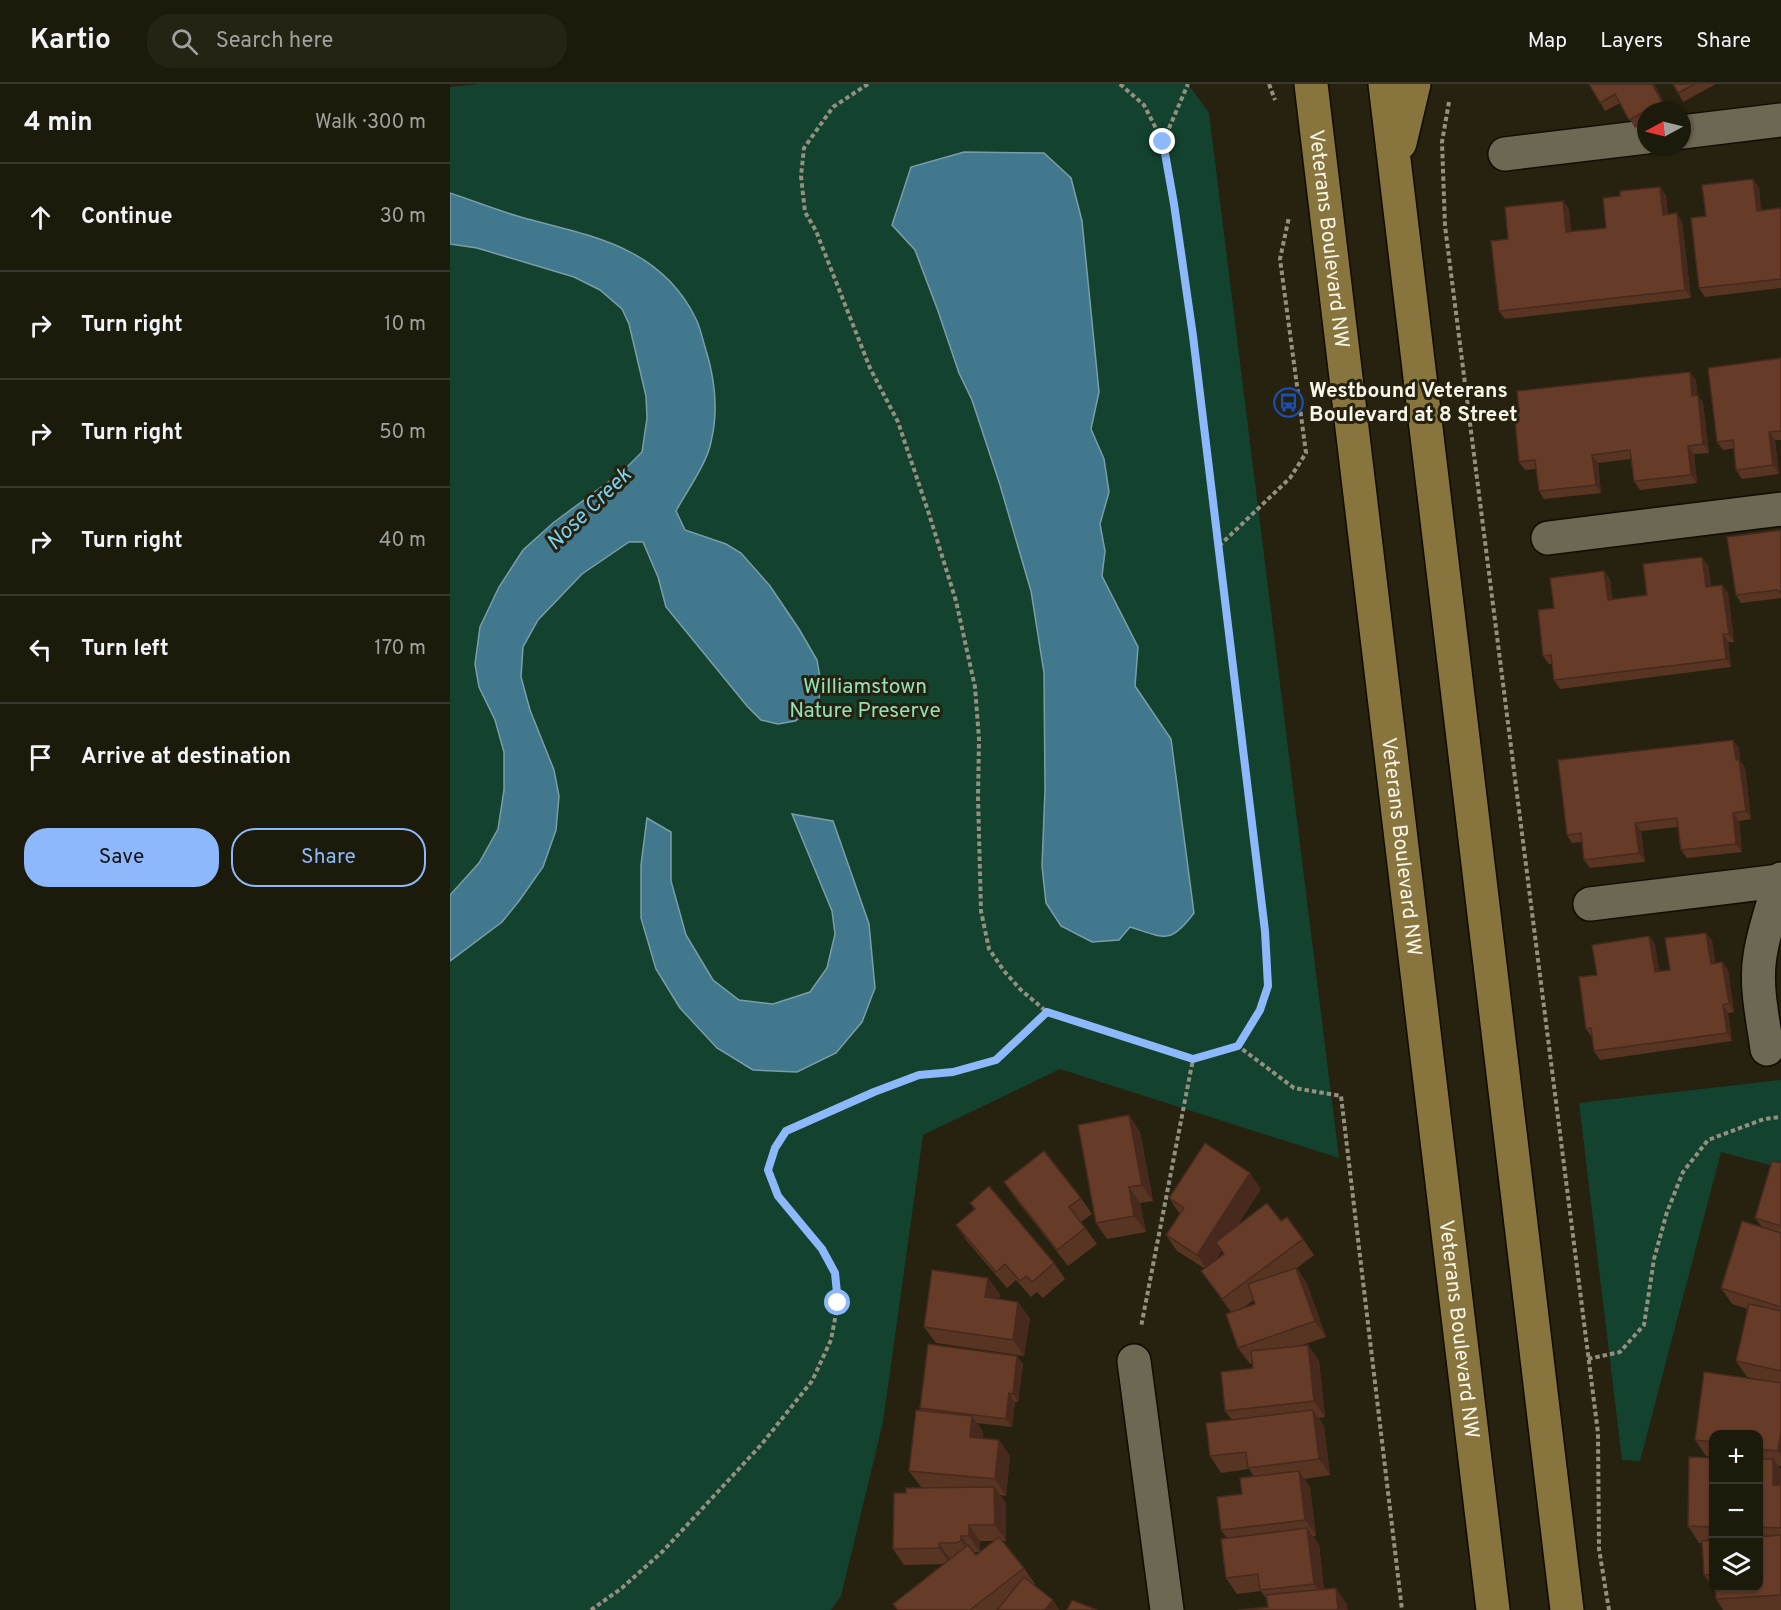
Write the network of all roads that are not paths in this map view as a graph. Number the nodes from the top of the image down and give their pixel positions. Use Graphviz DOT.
graph roads {
  1 [pos="1311,84"];
  2 [pos="1385,84"];
  3 [pos="1414,84"];
  4 [pos="1288,94"];
  5 [pos="1781,120"];
  6 [pos="1691,131"];
  7 [pos="1317,132"];
  8 [pos="1637,138"];
  9 [pos="1505,154"];
  10 [pos="1395,165"];
  11 [pos="1781,509"];
  12 [pos="1548,538"];
  13 [pos="1781,880"];
  14 [pos="1590,904"];
  15 [pos="1767,1049"];
  16 [pos="1134,1361"];
  17 [pos="1167,1610"];
  18 [pos="1493,1610"];
  19 [pos="1567,1610"];
  1 -- 7 [label="main road, Veterans Boulevard NW"];
  2 -- 10 [label="main road"];
  3 -- 10 [label="main road"];
  4 -- 7 [label="main road"];
  5 -- 6 [label="street"];
  7 -- 18 [label="main road, Veterans Boulevard NW"];
  8 -- 9 [label="street"];
  10 -- 19 [label="main road"];
  11 -- 12 [label="street"];
  13 -- 14 [label="street"];
  13 -- 15 [label="street"];
  16 -- 17 [label="street"];
}
